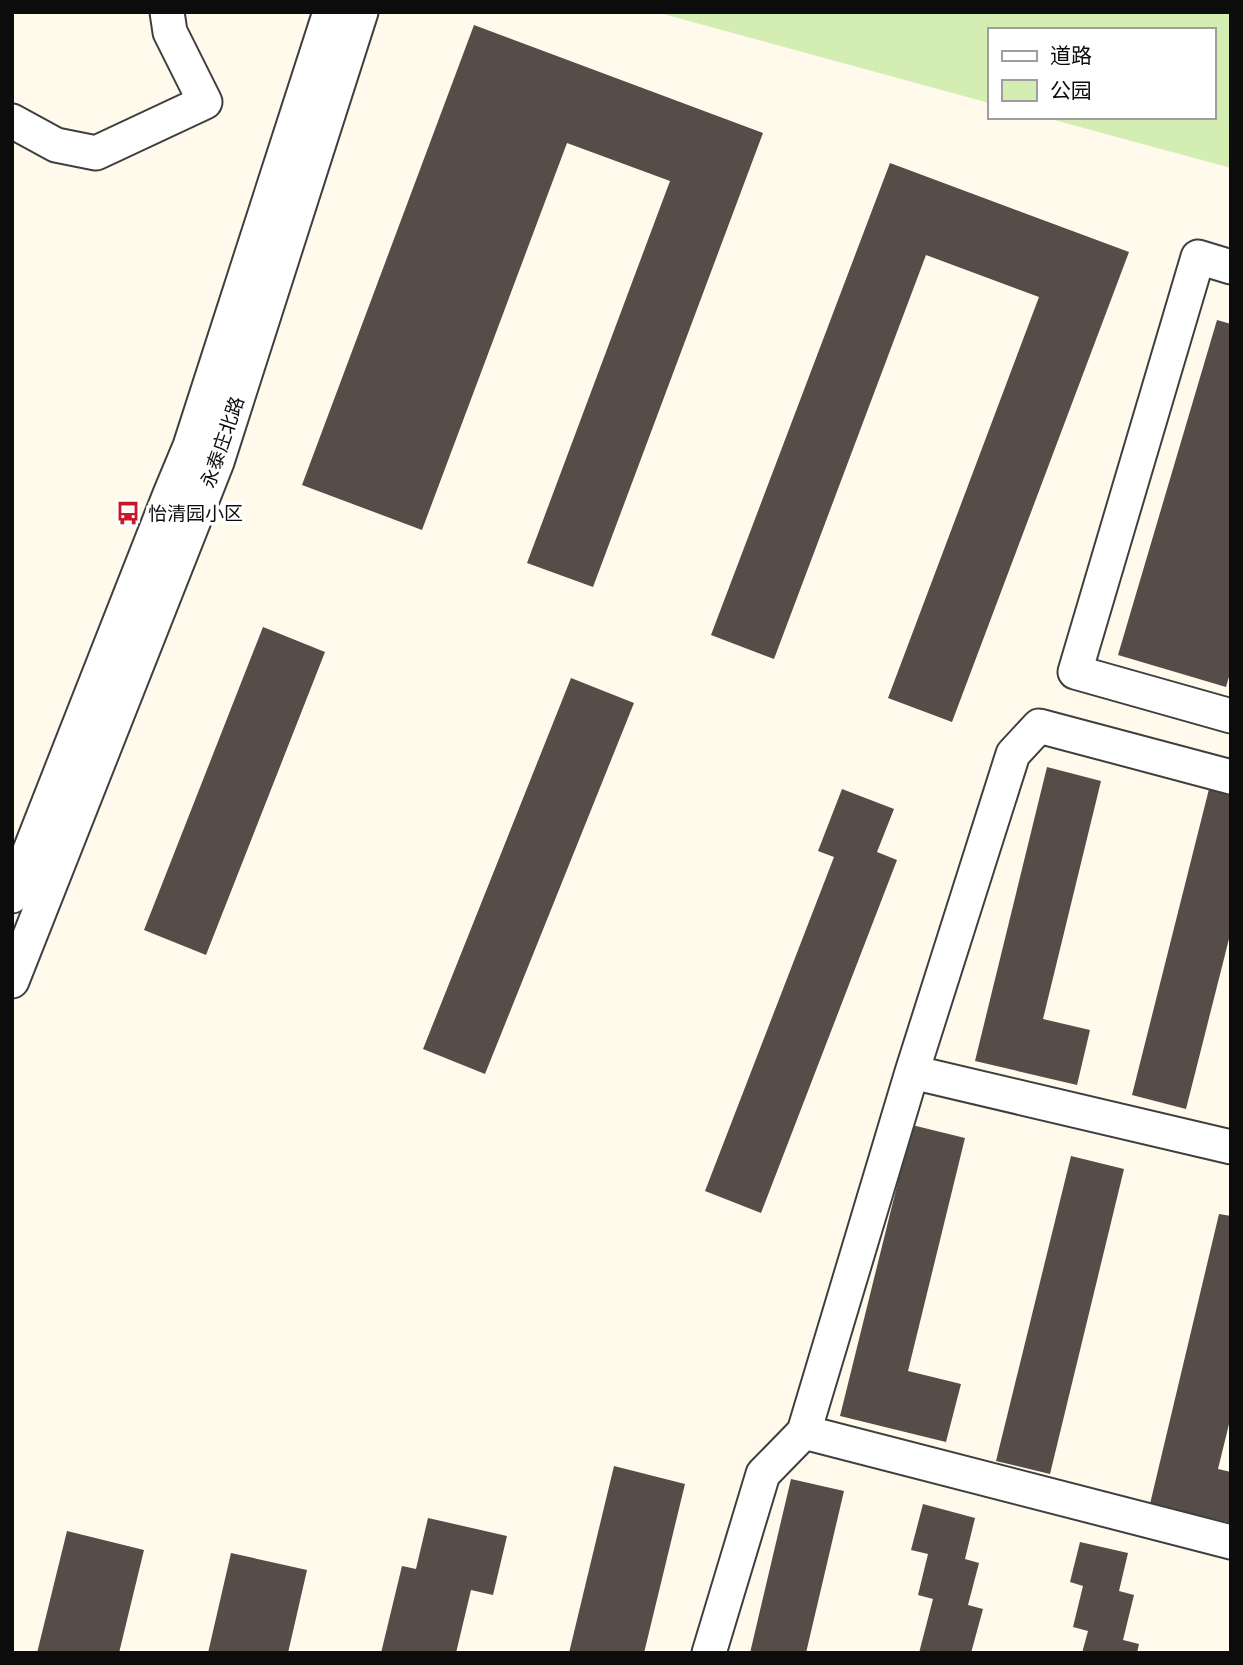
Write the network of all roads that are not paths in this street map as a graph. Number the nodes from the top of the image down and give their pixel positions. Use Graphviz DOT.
graph roads {
  1 [pos="167,12"];
  2 [pos="330,12"];
  3 [pos="361,12"];
  4 [pos="12,121"];
  5 [pos="1231,267"];
  6 [pos="1231,716"];
  7 [pos="1231,777"];
  8 [pos="12,896"];
  9 [pos="12,981"];
  10 [pos="912,1072"];
  11 [pos="1231,1147"];
  12 [pos="804,1432"];
  13 [pos="1231,1542"];
  14 [pos="709,1653"];
  1 -- 4 [label="street"];
  2 -- 8 [label="street, 永泰庄北路"];
  3 -- 9 [label="street, 永泰庄北路"];
  5 -- 6 [label="street"];
  7 -- 10 [label="street"];
  10 -- 11 [label="street"];
  10 -- 12 [label="street"];
  12 -- 13 [label="street"];
  12 -- 14 [label="street"];
}
